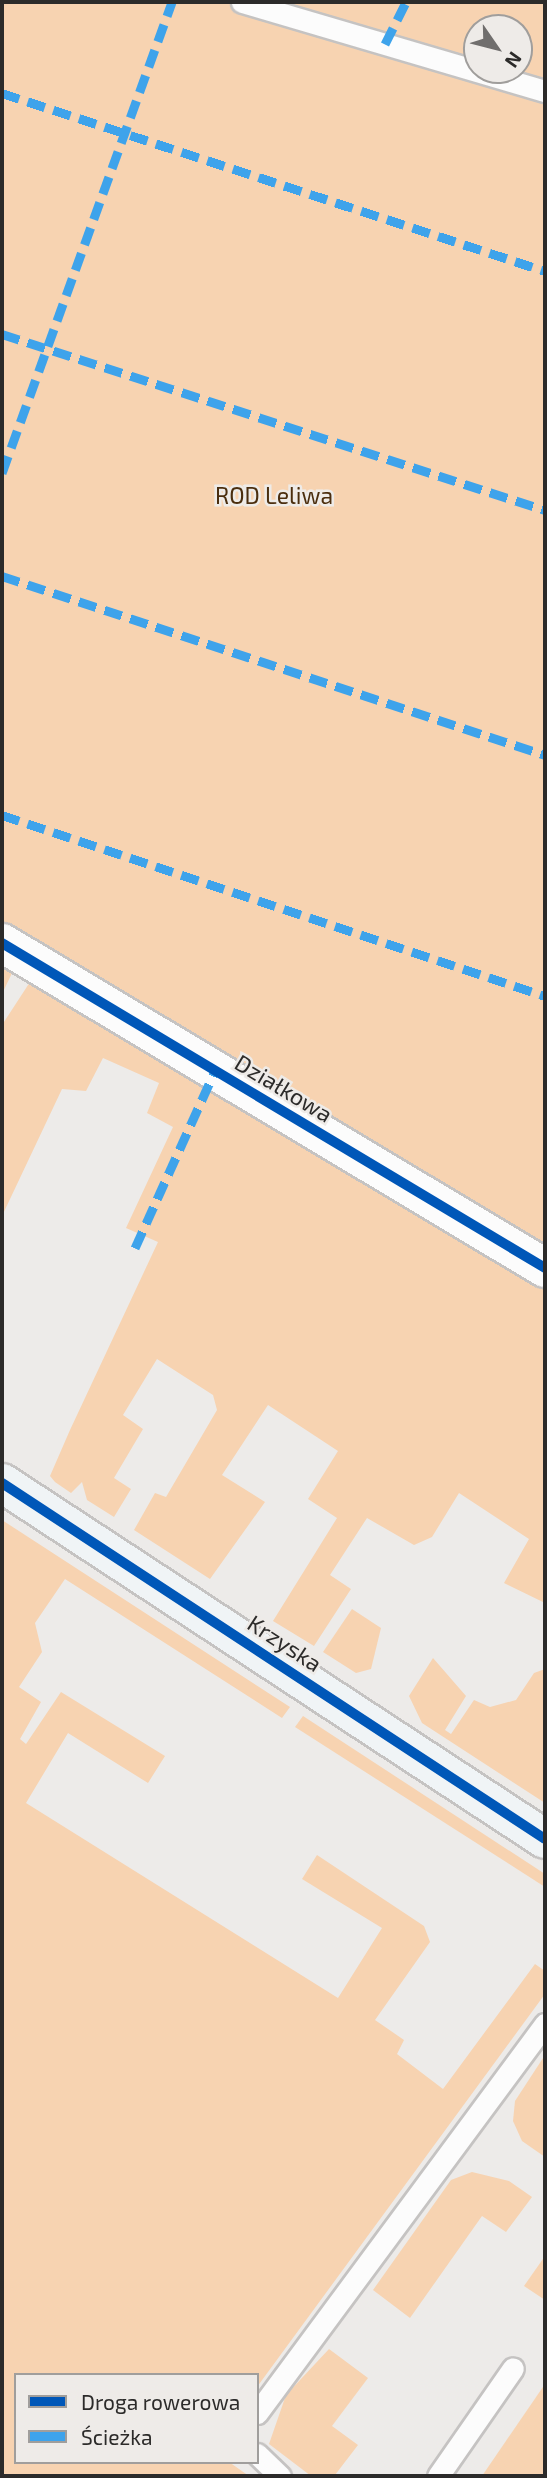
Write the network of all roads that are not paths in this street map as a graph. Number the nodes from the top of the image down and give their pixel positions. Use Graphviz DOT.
graph roads {
  1 [pos="242,2"];
  2 [pos="545,91"];
  3 [pos="2,943"];
  4 [pos="545,1268"];
  5 [pos="2,1483"];
  6 [pos="545,1839"];
  7 [pos="545,2024"];
  8 [pos="513,2368"];
  9 [pos="259,2410"];
  10 [pos="259,2456"];
  11 [pos="280,2476"];
  12 [pos="438,2476"];
  1 -- 2 [label="lane"];
  3 -- 4 [label="street, Działkowa"];
  5 -- 6 [label="street, Krzyska"];
  7 -- 9 [label="lane"];
  8 -- 12 [label="lane"];
  10 -- 11 [label="lane"];
}
